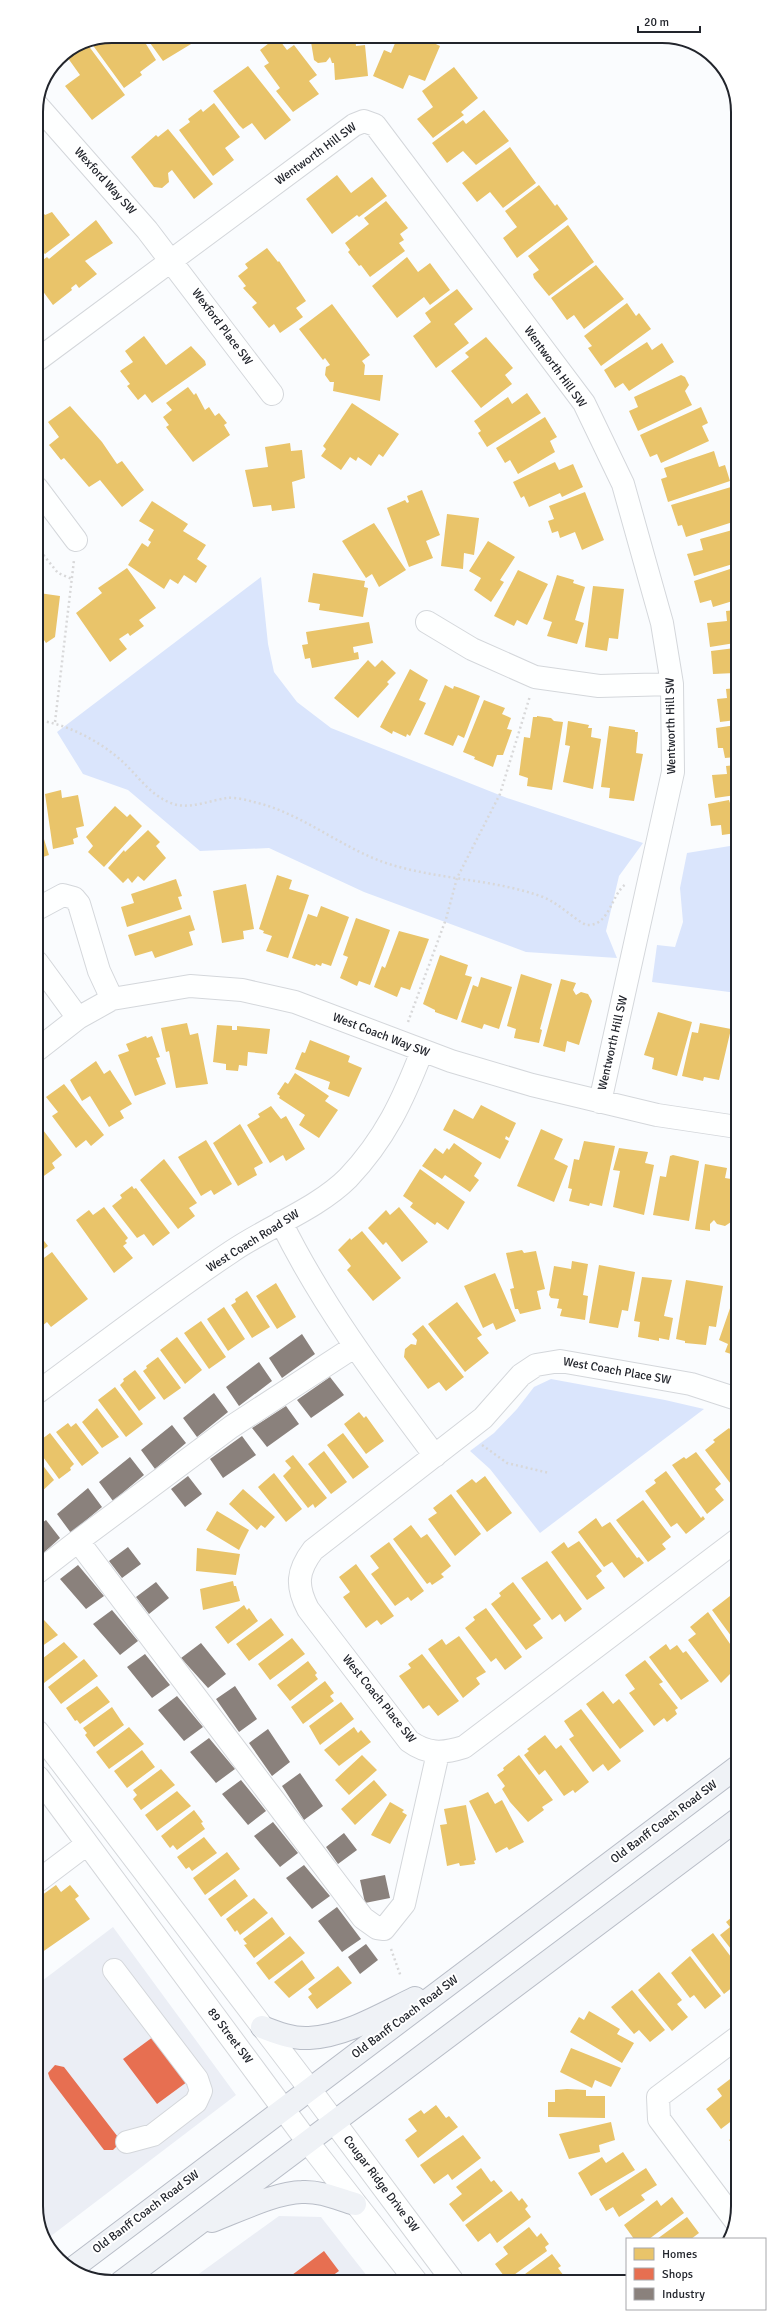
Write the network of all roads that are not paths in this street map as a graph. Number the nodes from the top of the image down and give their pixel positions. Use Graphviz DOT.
graph roads {
  1 [pos="43,112"];
  2 [pos="171,260"];
  3 [pos="43,356"];
  4 [pos="272,394"];
  5 [pos="43,496"];
  6 [pos="76,540"];
  7 [pos="427,622"];
  8 [pos="672,684"];
  9 [pos="43,906"];
  10 [pos="43,970"];
  11 [pos="112,999"];
  12 [pos="78,1018"];
  13 [pos="43,1045"];
  14 [pos="422,1051"];
  15 [pos="600,1102"];
  16 [pos="731,1126"];
  17 [pos="281,1222"];
  18 [pos="354,1347"];
  19 [pos="43,1388"];
  20 [pos="731,1397"];
  21 [pos="435,1456"];
  22 [pos="78,1541"];
  23 [pos="731,1545"];
  24 [pos="43,1568"];
  25 [pos="43,1750"];
  26 [pos="438,1754"];
  27 [pos="46,1760"];
  28 [pos="731,1772"];
  29 [pos="43,1784"];
  30 [pos="731,1824"];
  31 [pos="87,1844"];
  32 [pos="43,1877"];
  33 [pos="177,1915"];
  34 [pos="152,1933"];
  35 [pos="114,1970"];
  36 [pos="456,1979"];
  37 [pos="262,2027"];
  38 [pos="731,2042"];
  39 [pos="309,2088"];
  40 [pos="284,2108"];
  41 [pos="334,2121"];
  42 [pos="307,2141"];
  43 [pos="127,2142"];
  44 [pos="355,2204"];
  45 [pos="730,2214"];
  46 [pos="190,2229"];
  47 [pos="76,2265"];
  48 [pos="130,2275"];
  49 [pos="411,2275"];
  50 [pos="448,2275"];
  1 -- 2 [label="street, Wexford Way SW"];
  2 -- 3 [label="street, Wentworth Hill SW"];
  2 -- 4 [label="street, Wexford Place SW"];
  2 -- 8 [label="street, Wentworth Hill SW"];
  5 -- 6 [label="street"];
  7 -- 8 [label="street"];
  8 -- 15 [label="street, Wentworth Hill SW"];
  9 -- 11 [label="street"];
  10 -- 12 [label="street"];
  11 -- 12 [label="street, West Coach Way SW"];
  11 -- 14 [label="street, West Coach Way SW"];
  12 -- 13 [label="street, West Coach Way SW"];
  14 -- 15 [label="street, West Coach Way SW"];
  14 -- 17 [label="street, West Coach Road SW"];
  15 -- 16 [label="street, West Coach Way SW"];
  17 -- 18 [label="street"];
  17 -- 19 [label="street, West Coach Road SW"];
  18 -- 21 [label="street"];
  18 -- 22 [label="street"];
  20 -- 21 [label="street, West Coach Place SW"];
  21 -- 26 [label="street, West Coach Place SW"];
  22 -- 24 [label="street"];
  22 -- 26 [label="street"];
  23 -- 26 [label="street"];
  25 -- 27 [label="street"];
  27 -- 33 [label="street"];
  28 -- 36 [label="main road, Old Banff Coach Road SW"];
  29 -- 31 [label="street, 89 Street SW"];
  30 -- 41 [label="main road"];
  31 -- 32 [label="street"];
  31 -- 34 [label="street, 89 Street SW"];
  33 -- 34 [label="street"];
  33 -- 37 [label="street"];
  34 -- 40 [label="street, 89 Street SW"];
  35 -- 43 [label="street"];
  36 -- 37 [label="main road"];
  36 -- 39 [label="main road, Old Banff Coach Road SW"];
  37 -- 39 [label="street"];
  38 -- 45 [label="street"];
  39 -- 40 [label="main road, Old Banff Coach Road SW"];
  39 -- 41 [label="street, Cougar Ridge Drive SW"];
  40 -- 42 [label="street, 89 Street SW"];
  40 -- 47 [label="main road, Old Banff Coach Road SW"];
  41 -- 42 [label="main road"];
  41 -- 50 [label="street, Cougar Ridge Drive SW"];
  42 -- 44 [label="street"];
  42 -- 46 [label="main road"];
  44 -- 46 [label="main road"];
  44 -- 49 [label="street"];
  46 -- 48 [label="main road"];
}
